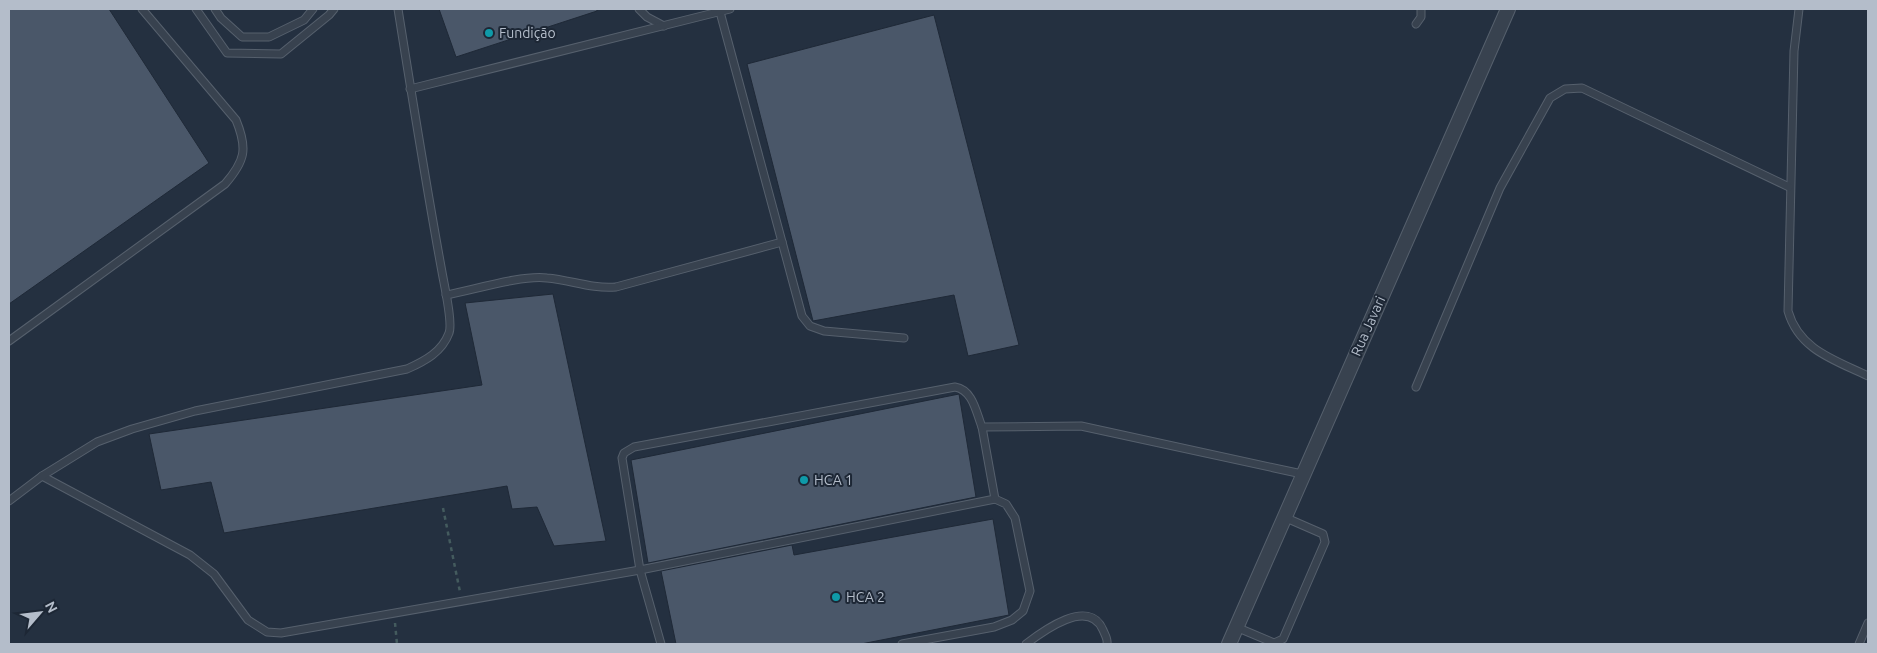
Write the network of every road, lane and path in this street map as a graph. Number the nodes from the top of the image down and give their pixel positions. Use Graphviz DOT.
graph roads {
  1 [pos="142,9"];
  2 [pos="196,9"];
  3 [pos="215,9"];
  4 [pos="313,9"];
  5 [pos="334,9"];
  6 [pos="398,9"];
  7 [pos="639,9"];
  8 [pos="730,9"];
  9 [pos="1421,9"];
  10 [pos="1508,9"];
  11 [pos="1798,9"];
  12 [pos="720,12"];
  13 [pos="1416,24"];
  14 [pos="664,26"];
  15 [pos="410,89"];
  16 [pos="1790,187"];
  17 [pos="782,242"];
  18 [pos="446,295"];
  19 [pos="904,338"];
  20 [pos="9,341"];
  21 [pos="1868,376"];
  22 [pos="1416,387"];
  23 [pos="982,427"];
  24 [pos="1302,474"];
  25 [pos="42,476"];
  26 [pos="994,499"];
  27 [pos="9,501"];
  28 [pos="443,508"];
  29 [pos="1284,517"];
  30 [pos="640,570"];
  31 [pos="462,601"];
  32 [pos="394,613"];
  33 [pos="1868,623"];
  34 [pos="1236,627"];
  35 [pos="397,644"];
  36 [pos="661,644"];
  37 [pos="902,644"];
  38 [pos="1026,644"];
  39 [pos="1107,644"];
  40 [pos="1229,644"];
  41 [pos="1859,644"];
  1 -- 20 [label="lane"];
  2 -- 5 [label="lane"];
  3 -- 4 [label="lane"];
  6 -- 15 [label="lane"];
  7 -- 14 [label="lane"];
  8 -- 12 [label="lane"];
  9 -- 13 [label="lane"];
  10 -- 24 [label="street, Rua Javari"];
  11 -- 16 [label="lane"];
  12 -- 14 [label="lane"];
  12 -- 17 [label="lane"];
  14 -- 15 [label="lane"];
  15 -- 18 [label="lane"];
  16 -- 21 [label="lane"];
  16 -- 22 [label="lane"];
  17 -- 18 [label="lane"];
  17 -- 19 [label="lane"];
  18 -- 25 [label="lane"];
  23 -- 24 [label="lane"];
  23 -- 26 [label="lane"];
  23 -- 30 [label="lane"];
  24 -- 29 [label="street, Rua Javari"];
  25 -- 27 [label="lane"];
  25 -- 32 [label="lane"];
  26 -- 30 [label="lane"];
  26 -- 37 [label="lane"];
  28 -- 31 [label="path"];
  29 -- 34 [label="street, Rua Javari"];
  29 -- 34 [label="lane"];
  30 -- 31 [label="lane"];
  30 -- 36 [label="lane"];
  31 -- 32 [label="lane"];
  32 -- 35 [label="path"];
  33 -- 41 [label="lane"];
  34 -- 40 [label="street, Rua Javari"];
  38 -- 39 [label="lane"];
}
